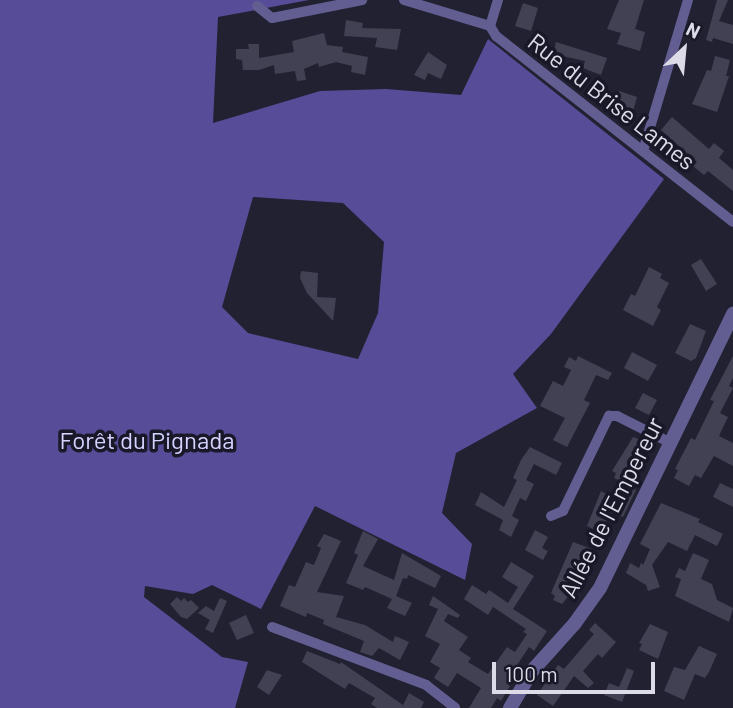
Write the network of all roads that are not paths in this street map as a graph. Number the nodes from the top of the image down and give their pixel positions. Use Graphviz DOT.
graph roads {
  1 [pos="362,0"];
  2 [pos="404,0"];
  3 [pos="498,0"];
  4 [pos="688,0"];
  5 [pos="257,6"];
  6 [pos="491,26"];
  7 [pos="643,151"];
  8 [pos="733,222"];
  9 [pos="733,314"];
  10 [pos="669,442"];
  11 [pos="551,516"];
  12 [pos="272,627"];
  13 [pos="455,708"];
  14 [pos="510,708"];
  1 -- 5 [label="street"];
  2 -- 6 [label="street"];
  3 -- 6 [label="street"];
  4 -- 7 [label="street"];
  6 -- 7 [label="street, Rue du Brise Lames"];
  7 -- 8 [label="street, Rue du Brise Lames"];
  9 -- 10 [label="street, Allée de l'Empereur"];
  10 -- 11 [label="street"];
  10 -- 14 [label="street, Allée de l'Empereur"];
  12 -- 13 [label="street"];
}
